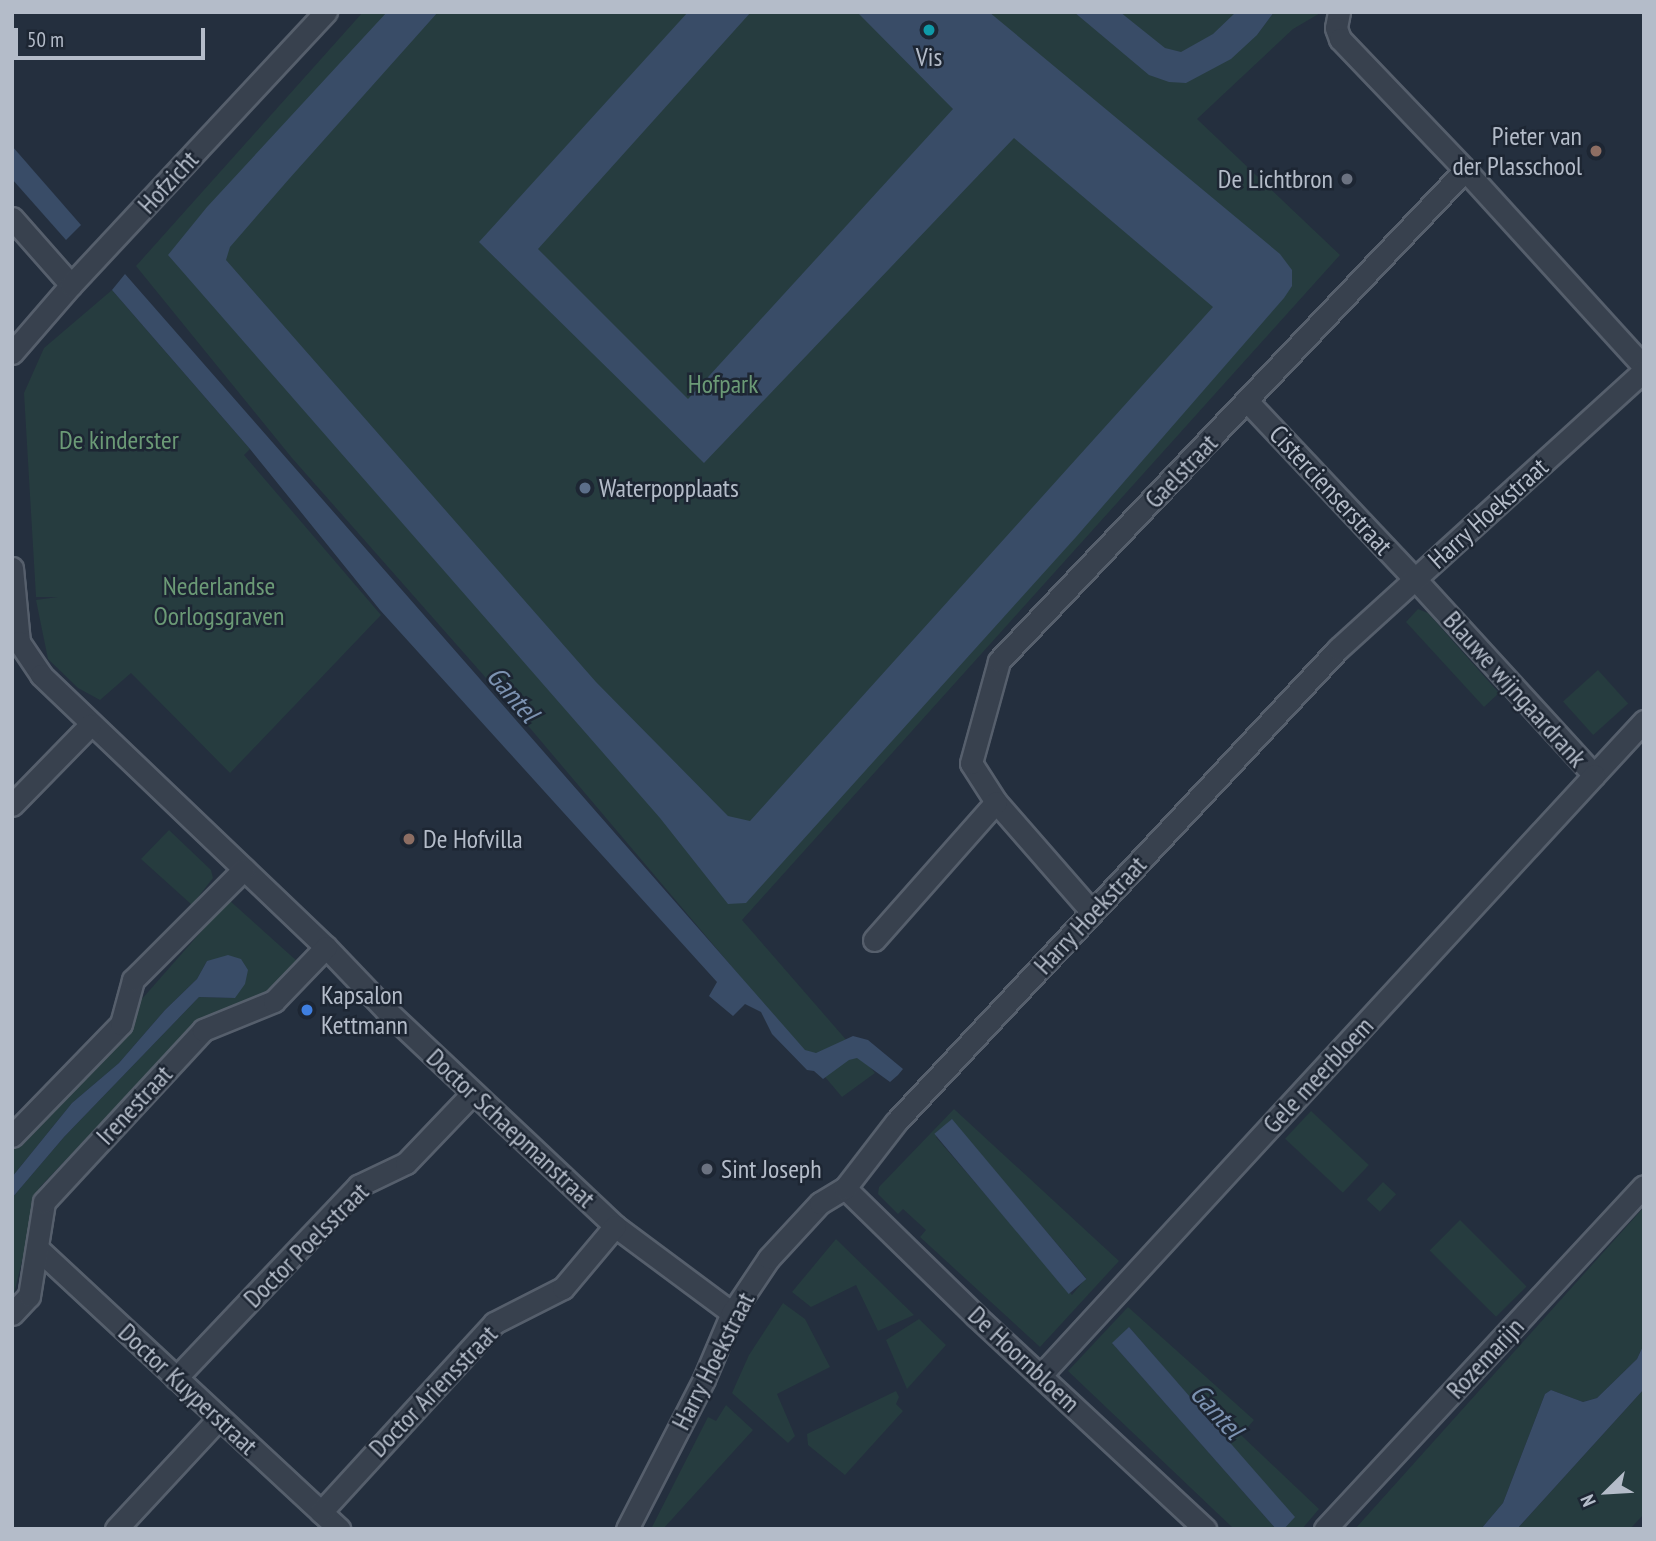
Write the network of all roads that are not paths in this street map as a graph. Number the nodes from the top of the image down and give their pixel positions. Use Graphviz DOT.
graph roads {
  1 [pos="326,12"];
  2 [pos="1339,12"];
  3 [pos="1465,170"];
  4 [pos="12,218"];
  5 [pos="71,285"];
  6 [pos="12,354"];
  7 [pos="1644,369"];
  8 [pos="1247,401"];
  9 [pos="12,568"];
  10 [pos="1415,579"];
  11 [pos="1644,721"];
  12 [pos="90,725"];
  13 [pos="1594,775"];
  14 [pos="996,802"];
  15 [pos="12,805"];
  16 [pos="244,869"];
  17 [pos="1092,912"];
  18 [pos="874,940"];
  19 [pos="326,947"];
  20 [pos="473,1093"];
  21 [pos="12,1136"];
  22 [pos="1644,1186"];
  23 [pos="845,1188"];
  24 [pos="615,1226"];
  25 [pos="37,1248"];
  26 [pos="732,1313"];
  27 [pos="12,1314"];
  28 [pos="1041,1375"];
  29 [pos="176,1378"];
  30 [pos="219,1418"];
  31 [pos="320,1512"];
  32 [pos="116,1529"];
  33 [pos="339,1529"];
  34 [pos="627,1529"];
  35 [pos="1205,1529"];
  36 [pos="1325,1529"];
  1 -- 5 [label="street, Hofzicht"];
  2 -- 3 [label="street"];
  3 -- 7 [label="street"];
  3 -- 8 [label="street, Gaelstraat"];
  4 -- 5 [label="street"];
  5 -- 6 [label="street, Hofzicht"];
  7 -- 10 [label="street, Harry Hoekstraat"];
  8 -- 10 [label="street, Cistercienserstraat"];
  8 -- 14 [label="street, Gaelstraat"];
  9 -- 12 [label="street, Doctor Schaepmanstraat"];
  10 -- 13 [label="street, Blauwe wijngaardrank"];
  10 -- 17 [label="street, Harry Hoekstraat"];
  11 -- 13 [label="street, Blauwe wijngaardrank"];
  12 -- 15 [label="street"];
  12 -- 16 [label="street, Doctor Schaepmanstraat"];
  13 -- 28 [label="street, Gele meerbloem"];
  14 -- 17 [label="street, Gaelstraat"];
  14 -- 18 [label="street"];
  16 -- 19 [label="street, Doctor Schaepmanstraat"];
  16 -- 21 [label="street"];
  17 -- 23 [label="street, Harry Hoekstraat"];
  19 -- 20 [label="street, Doctor Schaepmanstraat"];
  19 -- 25 [label="street, Irenestraat"];
  20 -- 24 [label="street, Doctor Schaepmanstraat"];
  20 -- 29 [label="street, Doctor Poelsstraat"];
  22 -- 36 [label="street, Rozemarijn"];
  23 -- 26 [label="street, Harry Hoekstraat"];
  23 -- 28 [label="street, De Hoornbloem"];
  24 -- 26 [label="street, Doctor Schaepmanstraat"];
  24 -- 31 [label="street, Doctor Ariensstraat"];
  25 -- 27 [label="street, Irenestraat"];
  25 -- 29 [label="street, Doctor Kuyperstraat"];
  26 -- 34 [label="street, Harry Hoekstraat"];
  28 -- 35 [label="street, De Hoornbloem"];
  29 -- 30 [label="street, Doctor Kuyperstraat"];
  30 -- 31 [label="street, Doctor Kuyperstraat"];
  30 -- 32 [label="street"];
  31 -- 33 [label="street, Doctor Kuyperstraat"];
}
